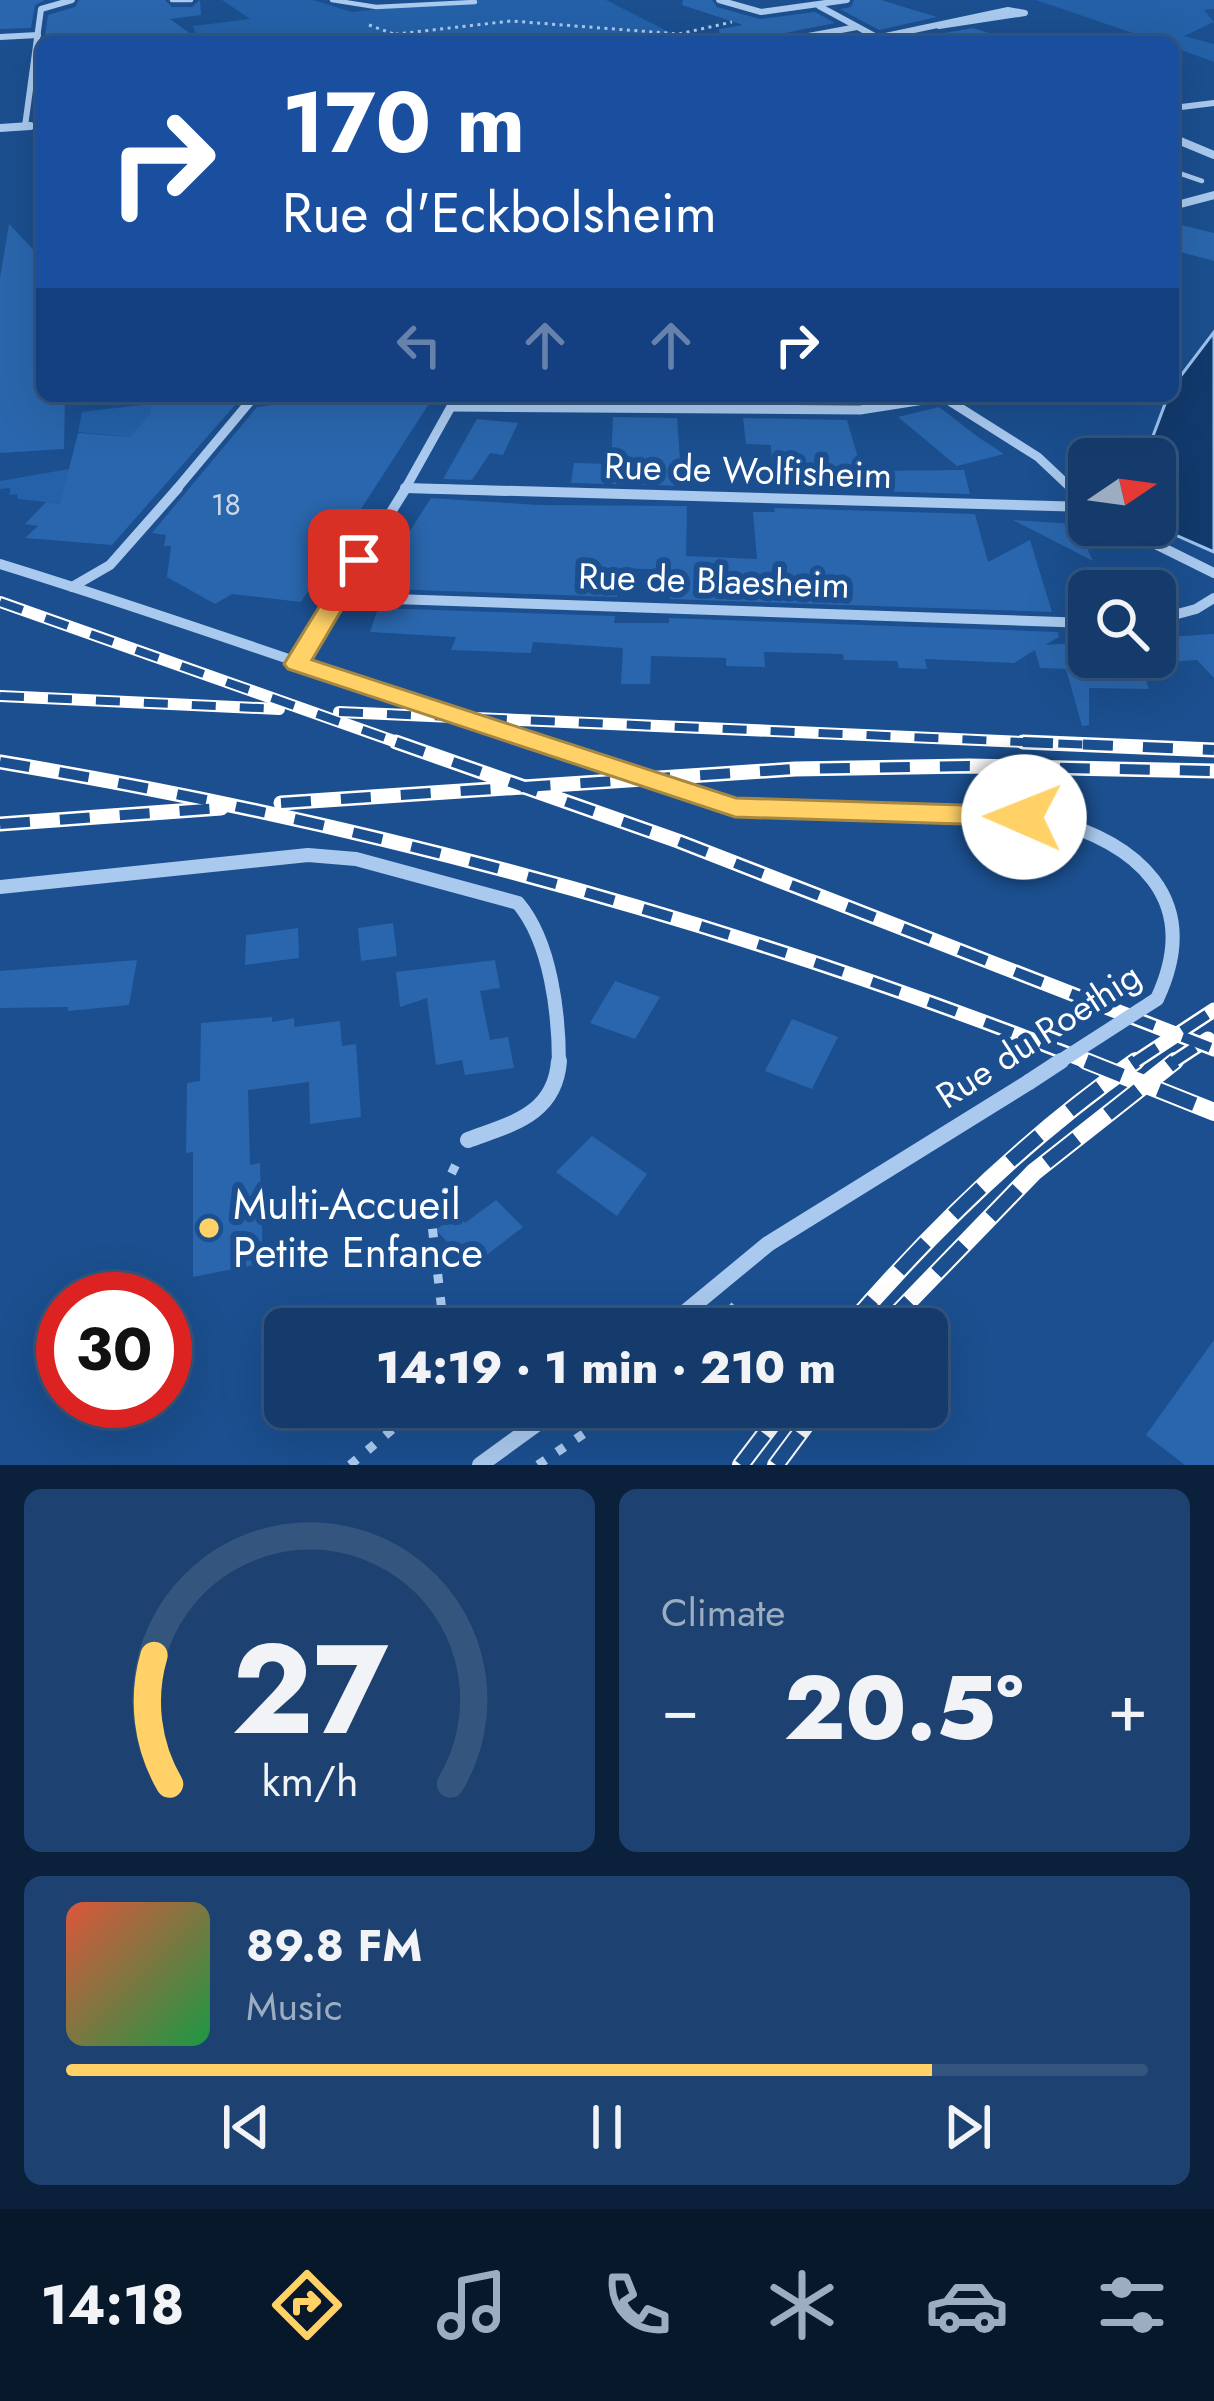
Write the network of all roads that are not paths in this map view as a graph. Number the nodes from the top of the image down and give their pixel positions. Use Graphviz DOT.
graph roads {
  1 [pos="72,0"];
  2 [pos="172,0"];
  3 [pos="190,0"];
  4 [pos="332,0"];
  5 [pos="719,0"];
  6 [pos="807,0"];
  7 [pos="847,0"];
  8 [pos="475,2"];
  9 [pos="817,5"];
  10 [pos="939,26"];
  11 [pos="857,27"];
  12 [pos="38,35"];
  13 [pos="808,36"];
  14 [pos="873,36"];
  15 [pos="886,36"];
  16 [pos="0,38"];
  17 [pos="36,49"];
  18 [pos="1214,103"];
  19 [pos="1179,107"];
  20 [pos="36,125"];
  21 [pos="25,126"];
  22 [pos="0,128"];
  23 [pos="1179,141"];
  24 [pos="1214,155"];
  25 [pos="1179,173"];
  26 [pos="1202,181"];
  27 [pos="1214,195"];
  28 [pos="1179,204"];
  29 [pos="249,402"];
  30 [pos="455,402"];
  31 [pos="907,402"];
  32 [pos="958,402"];
  33 [pos="1068,484"];
  34 [pos="405,488"];
  35 [pos="1068,505"];
  36 [pos="1159,546"];
  37 [pos="0,564"];
  38 [pos="1214,574"];
  39 [pos="71,587"];
  40 [pos="337,597"];
  41 [pos="1214,598"];
  42 [pos="1176,614"];
  43 [pos="1068,622"];
  44 [pos="297,664"];
  45 [pos="0,887"];
  46 [pos="1179,890"];
  47 [pos="1188,965"];
  48 [pos="468,1140"];
  49 [pos="690,1308"];
  50 [pos="531,1428"];
  51 [pos="480,1465"];
  1 -- 12 [label="street"];
  2 -- 3 [label="lane"];
  4 -- 8 [label="lane"];
  5 -- 9 [label="street"];
  6 -- 9 [label="street"];
  7 -- 9 [label="street"];
  9 -- 11 [label="street"];
  10 -- 10 [label="street"];
  10 -- 15 [label="street"];
  11 -- 13 [label="street"];
  11 -- 14 [label="street"];
  12 -- 16 [label="street"];
  17 -- 21 [label="street"];
  18 -- 19 [label="street"];
  20 -- 21 [label="street"];
  21 -- 22 [label="street"];
  23 -- 24 [label="street"];
  25 -- 26 [label="lane"];
  27 -- 28 [label="street"];
  29 -- 39 [label="street"];
  30 -- 31 [label="street"];
  30 -- 34 [label="street"];
  32 -- 33 [label="street"];
  34 -- 35 [label="street, Rue de Wolfisheim"];
  34 -- 40 [label="street"];
  36 -- 38 [label="street"];
  37 -- 39 [label="street"];
  39 -- 44 [label="street"];
  40 -- 43 [label="street, Rue de Blaesheim"];
  40 -- 44 [label="street"];
  41 -- 42 [label="street"];
  44 -- 46 [label="street"];
  45 -- 48 [label="street"];
  47 -- 49 [label="street, Rue du Roethig, bridge"];
  50 -- 51 [label="street"];
}
